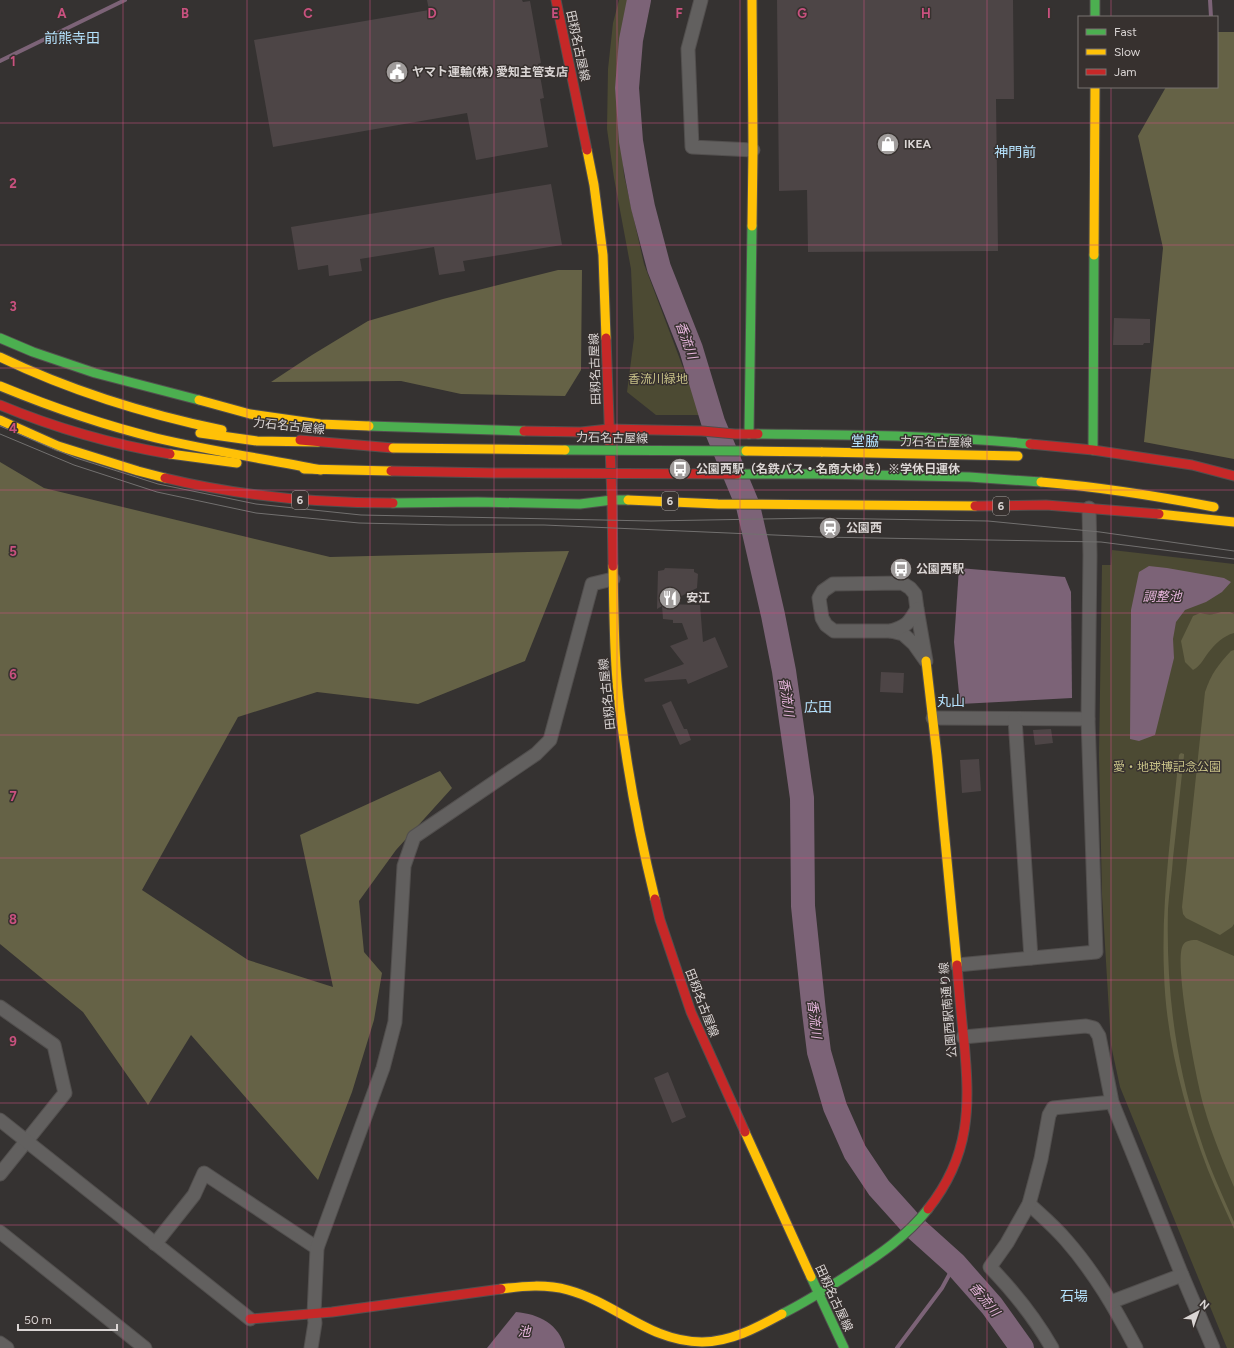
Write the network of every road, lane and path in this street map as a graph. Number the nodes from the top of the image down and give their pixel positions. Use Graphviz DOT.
graph roads {
  1 [pos="556,0"];
  2 [pos="701,0"];
  3 [pos="752,0"];
  4 [pos="1095,0"];
  5 [pos="1095,16"];
  6 [pos="1095,88"];
  7 [pos="753,150"];
  8 [pos="0,338"];
  9 [pos="0,357"];
  10 [pos="0,386"];
  11 [pos="0,405"];
  12 [pos="0,420"];
  13 [pos="169,427"];
  14 [pos="609,429"];
  15 [pos="749,434"];
  16 [pos="318,442"];
  17 [pos="1093,450"];
  18 [pos="1029,458"];
  19 [pos="321,470"];
  20 [pos="1234,476"];
  21 [pos="612,500"];
  22 [pos="1089,508"];
  23 [pos="1221,508"];
  24 [pos="1234,522"];
  25 [pos="613,579"];
  26 [pos="917,609"];
  27 [pos="891,631"];
  28 [pos="926,661"];
  29 [pos="933,718"];
  30 [pos="1015,719"];
  31 [pos="1088,719"];
  32 [pos="1031,958"];
  33 [pos="957,965"];
  34 [pos="0,1007"];
  35 [pos="963,1037"];
  36 [pos="1112,1102"];
  37 [pos="0,1120"];
  38 [pos="27,1141"];
  39 [pos="0,1174"];
  40 [pos="1029,1204"];
  41 [pos="0,1232"];
  42 [pos="156,1244"];
  43 [pos="317,1248"];
  44 [pos="1182,1275"];
  45 [pos="819,1296"];
  46 [pos="1111,1302"];
  47 [pos="314,1314"];
  48 [pos="250,1319"];
  49 [pos="0,1343"];
  50 [pos="7,1348"];
  51 [pos="145,1348"];
  52 [pos="311,1348"];
  53 [pos="844,1348"];
  54 [pos="1052,1348"];
  55 [pos="1136,1348"];
  56 [pos="1213,1348"];
  1 -- 14 [label="main road, 田籾名古屋線"];
  2 -- 7 [label="street"];
  3 -- 7 [label="main road"];
  4 -- 5 [label="main road"];
  6 -- 17 [label="main road"];
  7 -- 15 [label="main road"];
  8 -- 14 [label="main road"];
  9 -- 16 [label="main road, 力石名古屋線"];
  10 -- 19 [label="main road"];
  11 -- 19 [label="main road, 6"];
  12 -- 21 [label="main road, 6"];
  13 -- 16 [label="main road"];
  14 -- 15 [label="main road"];
  14 -- 21 [label="main road, 田籾名古屋線"];
  15 -- 17 [label="main road"];
  16 -- 18 [label="main road, 力石名古屋線, bridge"];
  17 -- 20 [label="main road"];
  19 -- 23 [label="main road, 6, bridge"];
  21 -- 22 [label="main road, 6"];
  21 -- 25 [label="main road, 田籾名古屋線"];
  22 -- 24 [label="main road, 6"];
  22 -- 31 [label="street"];
  25 -- 43 [label="street"];
  25 -- 45 [label="main road, 田籾名古屋線"];
  26 -- 27 [label="street"];
  26 -- 27 [label="street"];
  26 -- 28 [label="street"];
  27 -- 28 [label="street"];
  28 -- 29 [label="main road, 公園西駅南通り線"];
  29 -- 30 [label="street"];
  29 -- 33 [label="main road, 公園西駅南通り線"];
  30 -- 31 [label="street"];
  30 -- 32 [label="street"];
  31 -- 32 [label="street"];
  32 -- 33 [label="street"];
  33 -- 35 [label="main road, 公園西駅南通り線"];
  34 -- 38 [label="street"];
  35 -- 36 [label="street"];
  35 -- 45 [label="main road, 公園西駅南通り線"];
  36 -- 40 [label="street"];
  36 -- 44 [label="street"];
  37 -- 38 [label="street"];
  38 -- 39 [label="street"];
  38 -- 42 [label="street"];
  40 -- 46 [label="street"];
  40 -- 54 [label="street"];
  41 -- 51 [label="street"];
  42 -- 43 [label="street"];
  42 -- 48 [label="street"];
  43 -- 47 [label="street"];
  44 -- 46 [label="street"];
  44 -- 56 [label="street"];
  45 -- 47 [label="main road, 公園西駅南通り線"];
  45 -- 53 [label="main road, 田籾名古屋線"];
  46 -- 55 [label="street"];
  47 -- 48 [label="main road, 公園西駅南通り線"];
  47 -- 52 [label="street"];
  49 -- 50 [label="street"];
}
